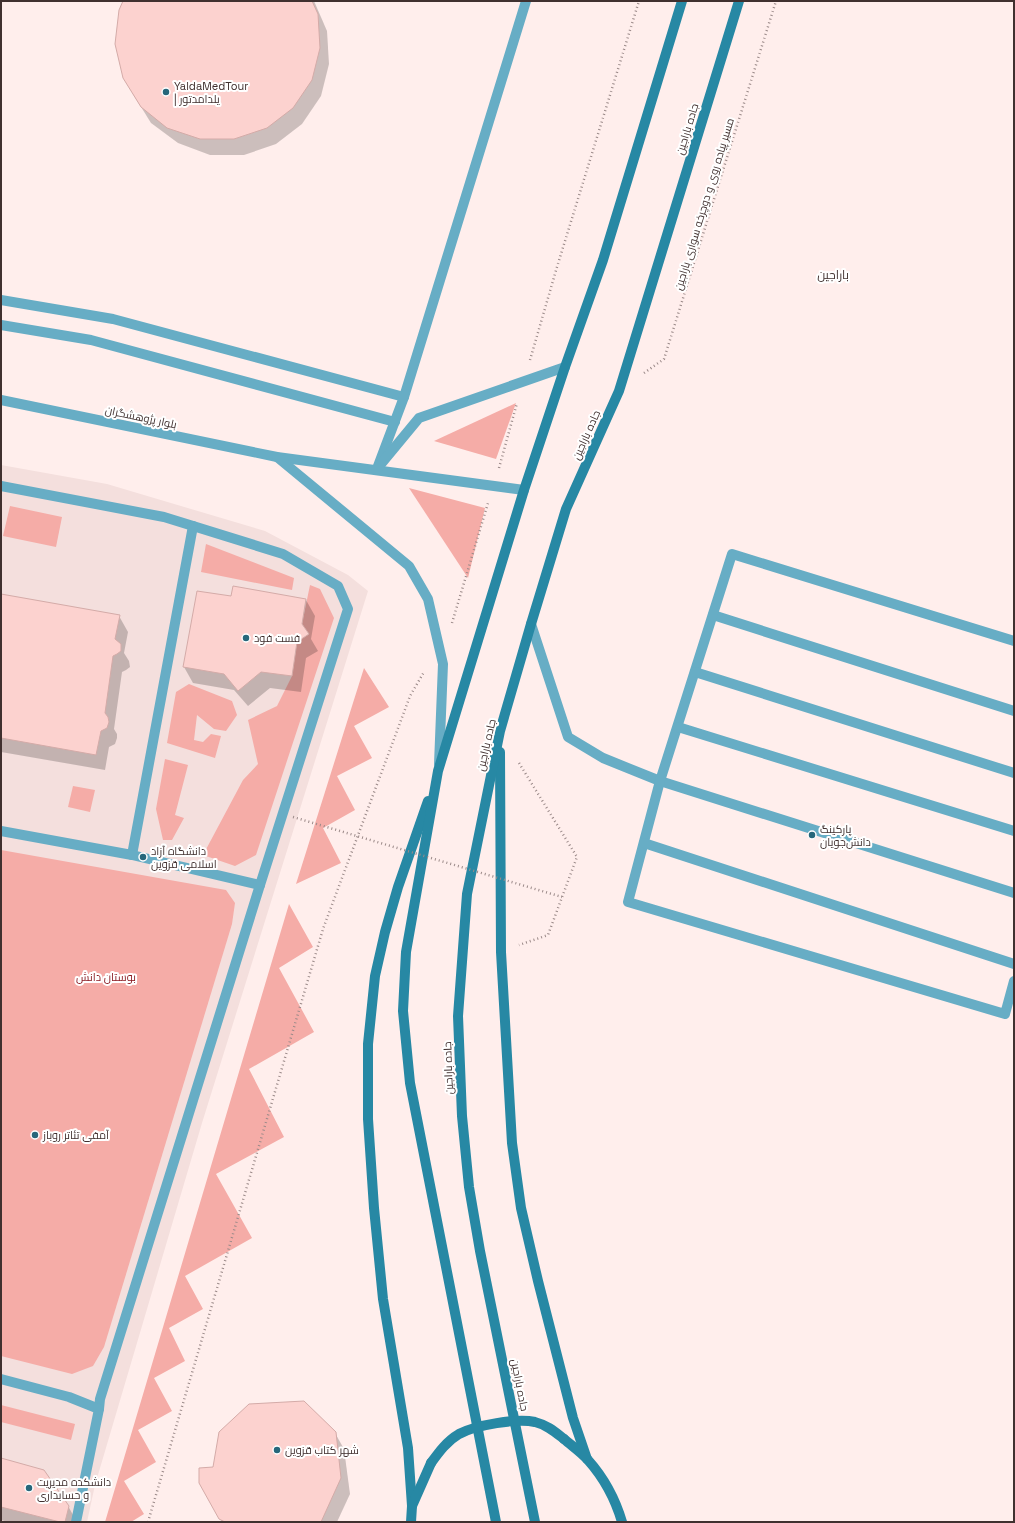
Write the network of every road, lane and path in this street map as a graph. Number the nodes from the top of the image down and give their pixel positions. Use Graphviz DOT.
graph roads {
  1 [pos="526,1"];
  2 [pos="639,1"];
  3 [pos="682,1"];
  4 [pos="739,1"];
  5 [pos="776,1"];
  6 [pos="1,300"];
  7 [pos="1,326"];
  8 [pos="565,366"];
  9 [pos="524,382"];
  10 [pos="618,391"];
  11 [pos="404,397"];
  12 [pos="1,400"];
  13 [pos="395,422"];
  14 [pos="277,457"];
  15 [pos="376,470"];
  16 [pos="1,486"];
  17 [pos="493,486"];
  18 [pos="524,490"];
  19 [pos="193,526"];
  20 [pos="712,615"];
  21 [pos="531,624"];
  22 [pos="1014,641"];
  23 [pos="439,646"];
  24 [pos="694,672"];
  25 [pos="1014,711"];
  26 [pos="678,727"];
  27 [pos="500,732"];
  28 [pos="516,758"];
  29 [pos="438,771"];
  30 [pos="1014,773"];
  31 [pos="660,781"];
  32 [pos="293,816"];
  33 [pos="1,831"];
  34 [pos="1014,831"];
  35 [pos="644,844"];
  36 [pos="132,855"];
  37 [pos="260,885"];
  38 [pos="1014,893"];
  39 [pos="562,897"];
  40 [pos="501,952"];
  41 [pos="1014,964"];
  42 [pos="1014,981"];
  43 [pos="1,1379"];
  44 [pos="99,1409"];
  45 [pos="587,1459"];
  46 [pos="412,1506"];
  47 [pos="76,1522"];
  48 [pos="148,1522"];
  49 [pos="411,1522"];
  50 [pos="496,1522"];
  51 [pos="535,1522"];
  52 [pos="622,1522"];
  1 -- 11 [label="street"];
  2 -- 9 [label="path"];
  3 -- 8 [label="main road"];
  4 -- 10 [label="main road, جاده باراجین"];
  5 -- 10 [label="path, مسیر پیاده روی و دوچرخه سواری باراجین"];
  6 -- 11 [label="street"];
  7 -- 13 [label="street"];
  8 -- 9 [label="street"];
  8 -- 18 [label="main road"];
  9 -- 15 [label="street"];
  9 -- 17 [label="path"];
  10 -- 21 [label="main road, جاده باراجین"];
  11 -- 13 [label="street"];
  12 -- 14 [label="street, بلوار پژوهشگران"];
  13 -- 15 [label="street"];
  14 -- 15 [label="street, بلوار پژوهشگران"];
  14 -- 23 [label="street"];
  15 -- 17 [label="street, بلوار پژوهشگران"];
  16 -- 19 [label="street"];
  17 -- 18 [label="street, بلوار پژوهشگران"];
  17 -- 23 [label="path"];
  18 -- 29 [label="main road"];
  19 -- 36 [label="street"];
  19 -- 37 [label="street"];
  20 -- 22 [label="street"];
  20 -- 24 [label="street"];
  20 -- 25 [label="street"];
  21 -- 27 [label="main road, جاده باراجین"];
  21 -- 31 [label="street"];
  23 -- 29 [label="street"];
  23 -- 48 [label="path"];
  24 -- 26 [label="street"];
  24 -- 30 [label="street"];
  26 -- 31 [label="street"];
  26 -- 34 [label="street"];
  27 -- 40 [label="main road"];
  27 -- 51 [label="main road, جاده باراجین"];
  28 -- 39 [label="path"];
  29 -- 46 [label="main road"];
  29 -- 50 [label="main road"];
  31 -- 35 [label="street"];
  31 -- 38 [label="street"];
  32 -- 39 [label="path, bridge"];
  33 -- 36 [label="street"];
  35 -- 41 [label="street"];
  35 -- 42 [label="street"];
  36 -- 37 [label="street"];
  37 -- 44 [label="street"];
  39 -- 40 [label="path"];
  40 -- 45 [label="main road"];
  43 -- 44 [label="street"];
  44 -- 47 [label="street"];
  45 -- 46 [label="main road, bridge"];
  45 -- 52 [label="main road"];
  46 -- 49 [label="main road"];
}
